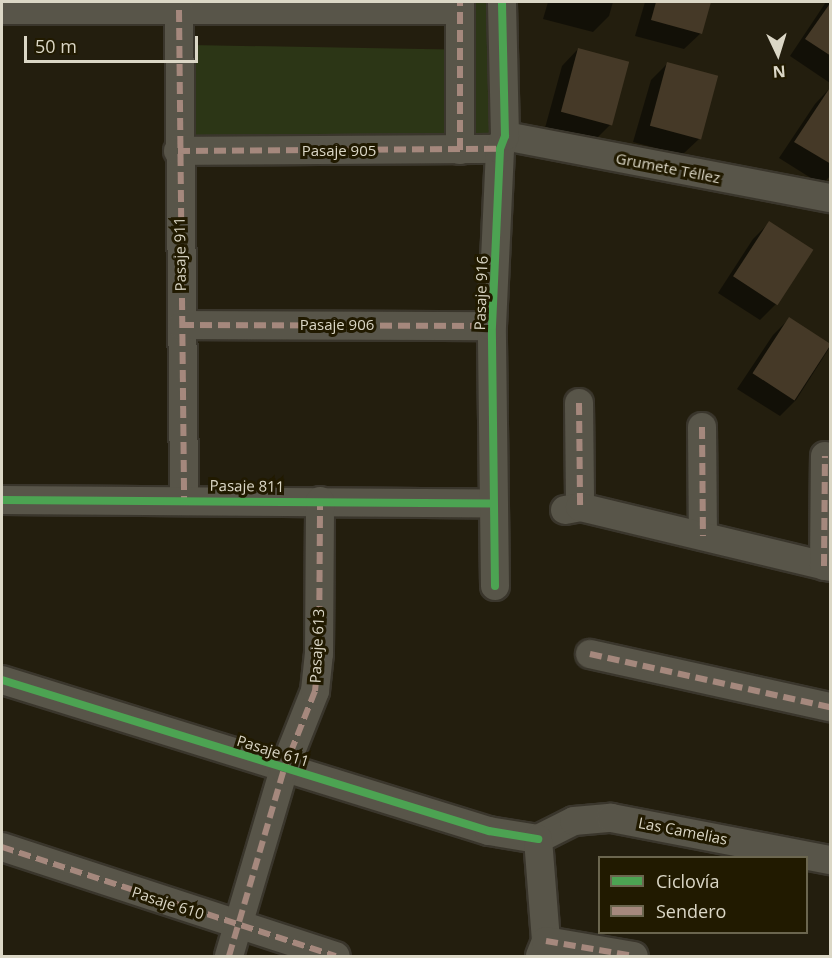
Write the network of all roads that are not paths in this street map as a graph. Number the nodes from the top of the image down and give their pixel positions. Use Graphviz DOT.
graph roads {
  1 [pos="502,2"];
  2 [pos="460,6"];
  3 [pos="2,9"];
  4 [pos="179,10"];
  5 [pos="503,143"];
  6 [pos="460,150"];
  7 [pos="178,152"];
  8 [pos="831,198"];
  9 [pos="182,325"];
  10 [pos="492,326"];
  11 [pos="579,403"];
  12 [pos="702,428"];
  13 [pos="825,456"];
  14 [pos="184,498"];
  15 [pos="2,500"];
  16 [pos="320,501"];
  17 [pos="493,503"];
  18 [pos="703,536"];
  19 [pos="827,566"];
  20 [pos="495,586"];
  21 [pos="590,654"];
  22 [pos="2,680"];
  23 [pos="831,707"];
  24 [pos="284,769"];
  25 [pos="538,839"];
  26 [pos="2,847"];
  27 [pos="805,856"];
  28 [pos="808,857"];
  29 [pos="831,861"];
  30 [pos="237,926"];
  31 [pos="543,949"];
  32 [pos="229,957"];
  33 [pos="336,957"];
  34 [pos="634,957"];
  1 -- 5 [label="street, Pasaje 916"];
  2 -- 4 [label="street"];
  2 -- 6 [label="street"];
  3 -- 4 [label="street"];
  4 -- 7 [label="street, Pasaje 911"];
  5 -- 6 [label="street, Pasaje 905"];
  5 -- 8 [label="street, Grumete Téllez"];
  5 -- 10 [label="street, Pasaje 916"];
  6 -- 7 [label="street, Pasaje 905"];
  7 -- 9 [label="street, Pasaje 911"];
  9 -- 10 [label="street, Pasaje 906"];
  9 -- 14 [label="street, Pasaje 911"];
  10 -- 17 [label="street, Pasaje 916"];
  11 -- 18 [label="street"];
  12 -- 18 [label="street"];
  13 -- 19 [label="street"];
  14 -- 15 [label="street, Pasaje 811"];
  14 -- 16 [label="street, Pasaje 811"];
  16 -- 17 [label="street, Pasaje 811"];
  16 -- 24 [label="street, Pasaje 613"];
  17 -- 20 [label="street, Pasaje 916"];
  18 -- 19 [label="street"];
  21 -- 23 [label="street"];
  22 -- 24 [label="street, Pasaje 611"];
  24 -- 25 [label="street, Pasaje 611"];
  24 -- 30 [label="street, Pasaje 613"];
  25 -- 27 [label="street, Las Camelias"];
  25 -- 31 [label="street"];
  26 -- 30 [label="street, Pasaje 610"];
  28 -- 29 [label="street, Las Camelias"];
  30 -- 32 [label="street, Pasaje 613"];
  30 -- 33 [label="street, Pasaje 610"];
  31 -- 34 [label="street"];
}
